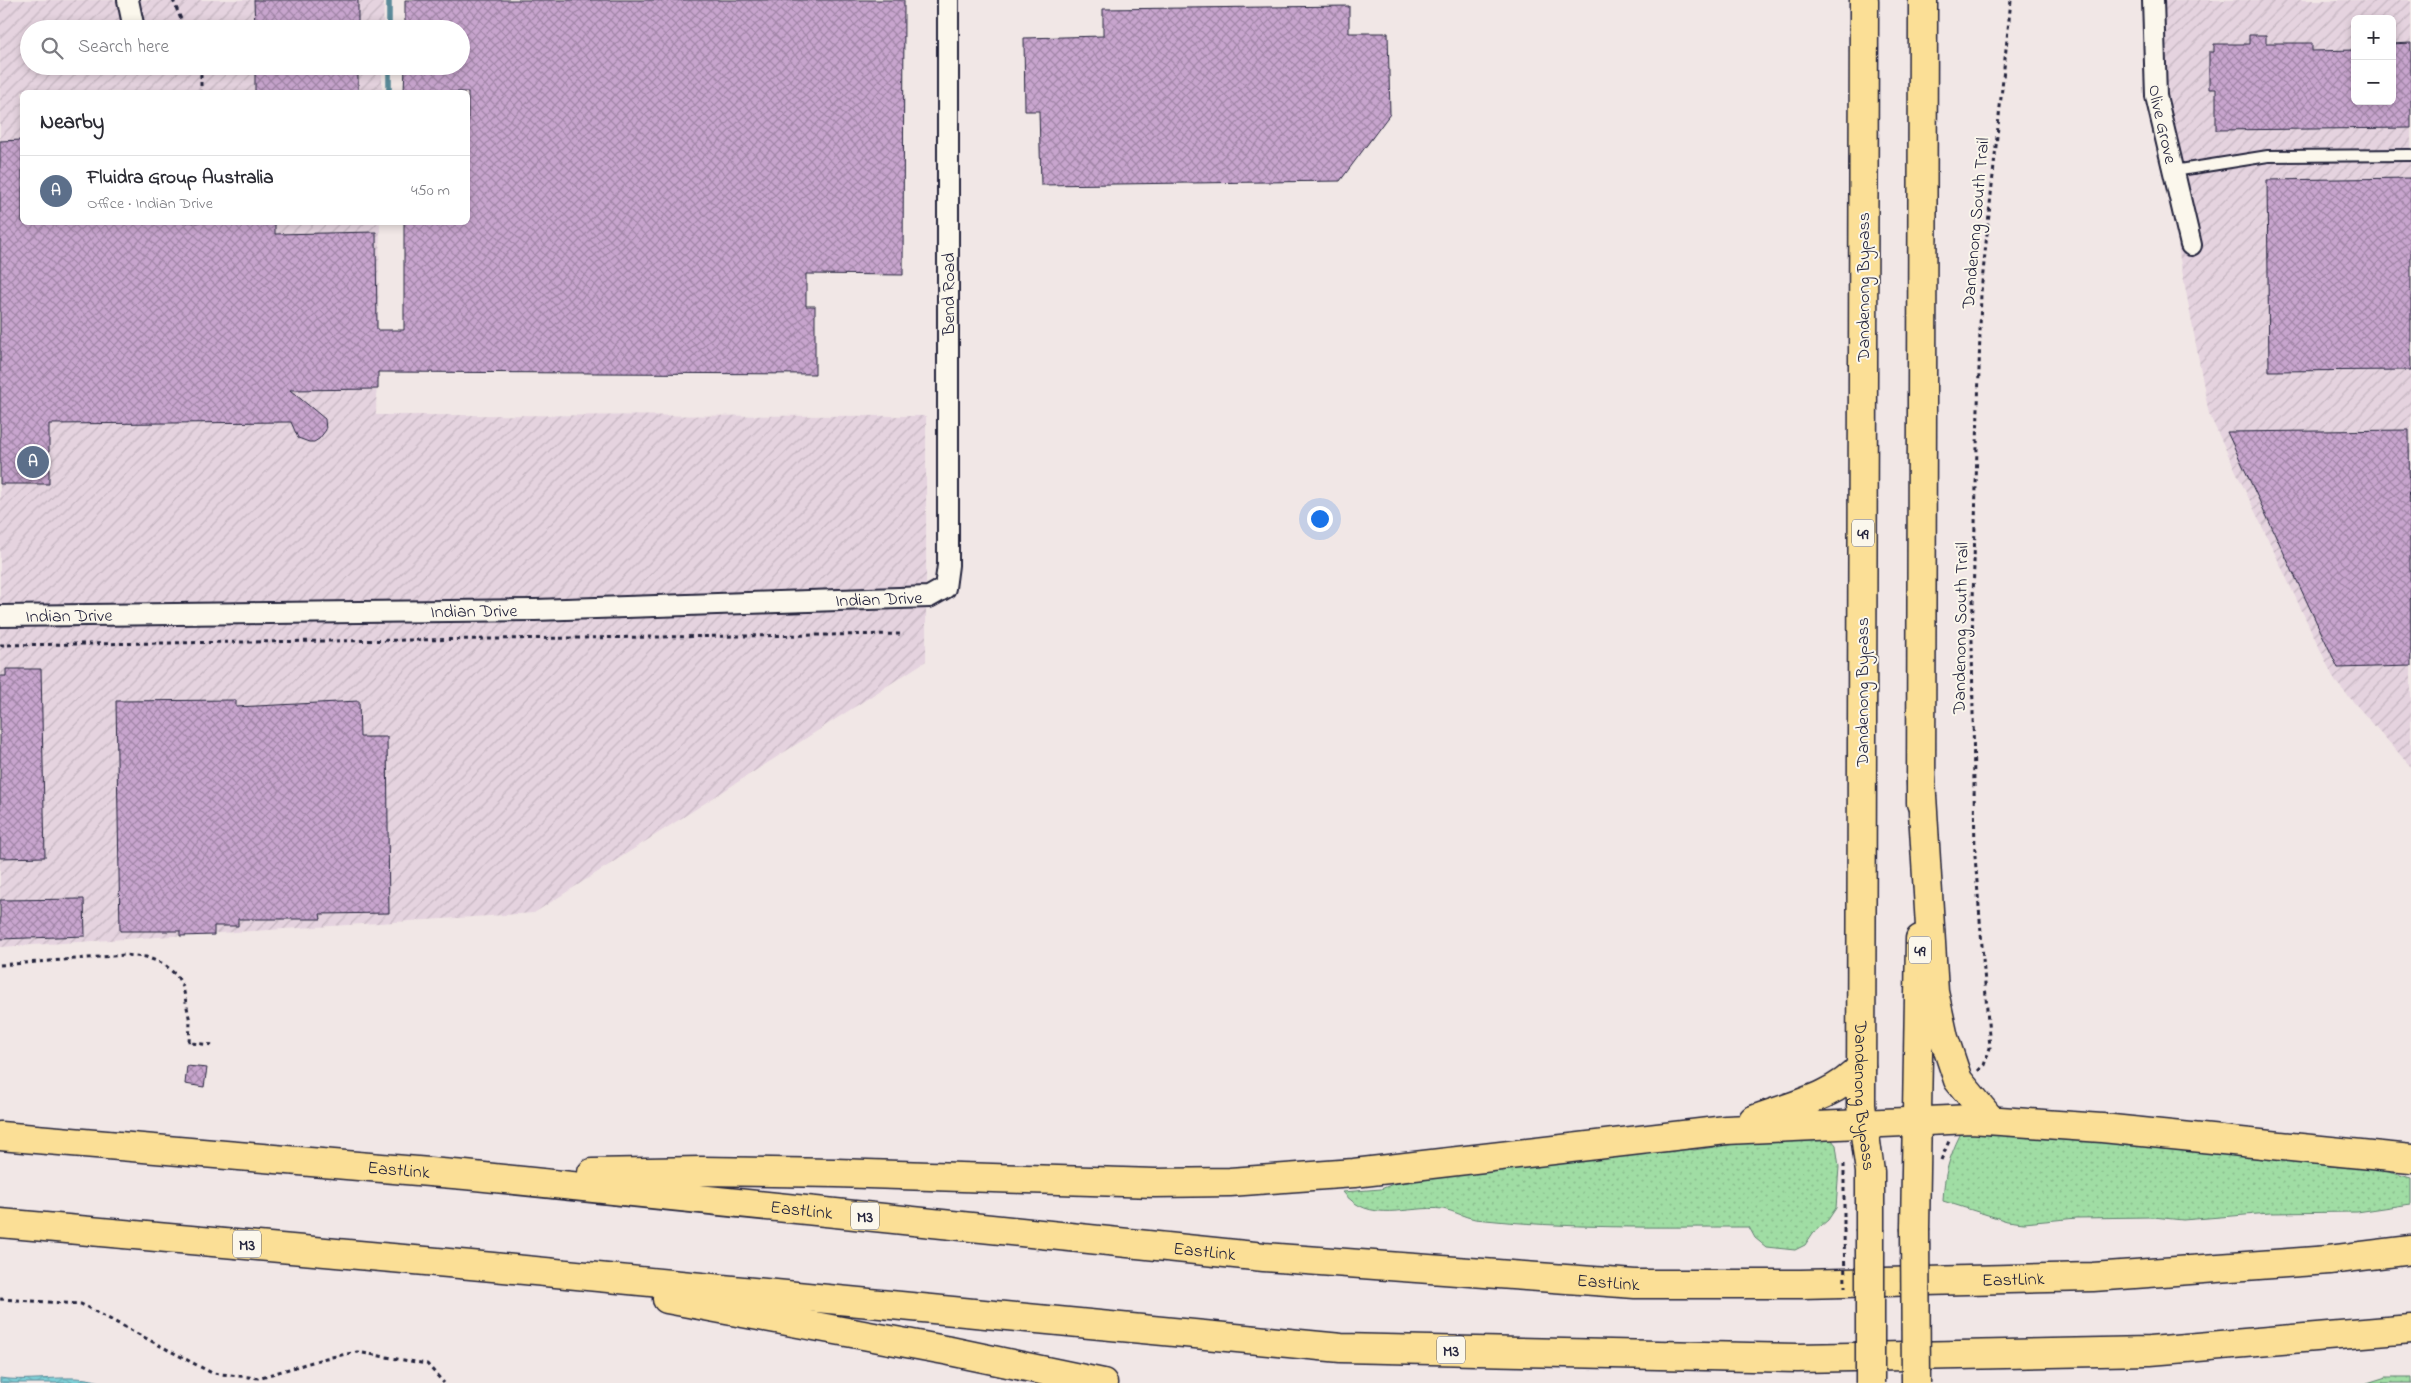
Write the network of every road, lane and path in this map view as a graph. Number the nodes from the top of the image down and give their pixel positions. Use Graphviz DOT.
graph roads {
  1 [pos="128,0"];
  2 [pos="173,0"];
  3 [pos="948,0"];
  4 [pos="1864,0"];
  5 [pos="1923,0"];
  6 [pos="2011,0"];
  7 [pos="2153,0"];
  8 [pos="132,20"];
  9 [pos="182,20"];
  10 [pos="200,75"];
  11 [pos="201,90"];
  12 [pos="2411,155"];
  13 [pos="2174,171"];
  14 [pos="2191,245"];
  15 [pos="945,588"];
  16 [pos="0,616"];
  17 [pos="904,634"];
  18 [pos="0,645"];
  19 [pos="1921,779"];
  20 [pos="0,965"];
  21 [pos="215,1045"];
  22 [pos="1862,1067"];
  23 [pos="1958,1080"];
  24 [pos="1946,1120"];
  25 [pos="1991,1120"];
  26 [pos="1917,1121"];
  27 [pos="0,1124"];
  28 [pos="1864,1124"];
  29 [pos="1726,1130"];
  30 [pos="0,1136"];
  31 [pos="215,1153"];
  32 [pos="1844,1156"];
  33 [pos="2411,1158"];
  34 [pos="1938,1169"];
  35 [pos="465,1175"];
  36 [pos="0,1223"];
  37 [pos="1857,1229"];
  38 [pos="2411,1250"];
  39 [pos="493,1267"];
  40 [pos="0,1299"];
  41 [pos="2411,1330"];
  42 [pos="444,1383"];
  43 [pos="1103,1383"];
  44 [pos="1870,1383"];
  45 [pos="1916,1383"];
  1 -- 8 [label="street"];
  2 -- 9 [label="path"];
  3 -- 15 [label="street, Bend Road"];
  4 -- 22 [label="highway, Dandenong Bypass / 49"];
  5 -- 19 [label="highway, 49"];
  6 -- 23 [label="path, Dandenong South Trail"];
  7 -- 13 [label="street, Olive Grove"];
  10 -- 11 [label="path"];
  12 -- 13 [label="lane"];
  13 -- 14 [label="street, Olive Grove"];
  15 -- 16 [label="street, Indian Drive"];
  17 -- 18 [label="path"];
  19 -- 23 [label="highway"];
  19 -- 26 [label="highway, 49"];
  20 -- 21 [label="path"];
  22 -- 28 [label="highway, Dandenong Bypass / 49"];
  22 -- 29 [label="highway"];
  23 -- 25 [label="highway"];
  24 -- 25 [label="highway"];
  24 -- 26 [label="highway"];
  24 -- 34 [label="path"];
  25 -- 33 [label="highway"];
  26 -- 28 [label="highway"];
  26 -- 45 [label="highway, 49, bridge"];
  27 -- 31 [label="highway"];
  28 -- 29 [label="highway"];
  28 -- 37 [label="highway, Dandenong Bypass / 49"];
  29 -- 35 [label="highway"];
  30 -- 31 [label="highway, EastLink / M3"];
  31 -- 35 [label="highway, EastLink / M3"];
  32 -- 37 [label="path"];
  35 -- 38 [label="highway, EastLink / M3"];
  36 -- 39 [label="highway, M3"];
  37 -- 44 [label="highway, Dandenong Bypass / 49, bridge"];
  39 -- 41 [label="highway, M3"];
  39 -- 43 [label="highway"];
  40 -- 42 [label="path"];
}
